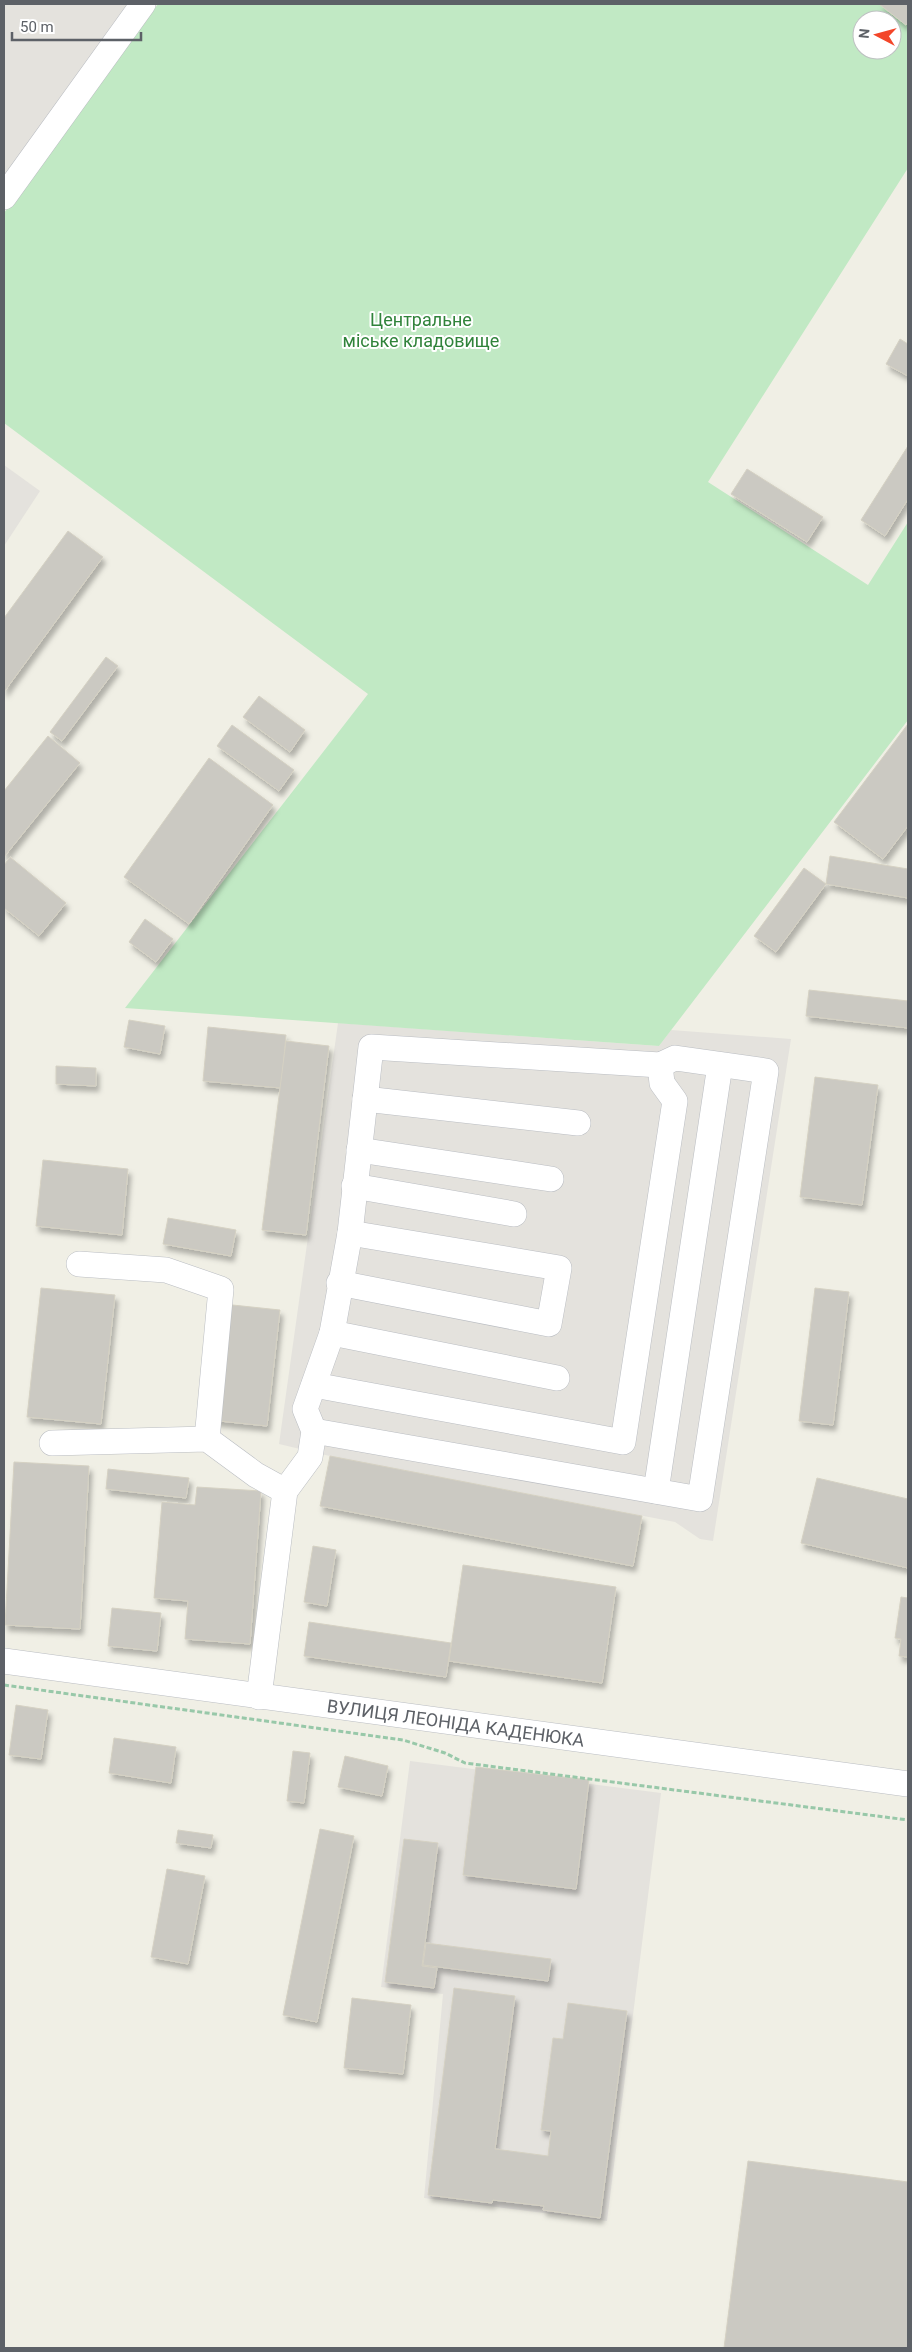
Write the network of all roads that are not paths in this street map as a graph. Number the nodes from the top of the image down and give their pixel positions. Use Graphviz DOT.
graph roads {
  1 [pos="143,4"];
  2 [pos="4,197"];
  3 [pos="720,1065"];
  4 [pos="660,1066"];
  5 [pos="365,1099"];
  6 [pos="578,1123"];
  7 [pos="359,1150"];
  8 [pos="551,1179"];
  9 [pos="354,1186"];
  10 [pos="514,1214"];
  11 [pos="350,1233"];
  12 [pos="80,1264"];
  13 [pos="339,1283"];
  14 [pos="332,1333"];
  15 [pos="557,1378"];
  16 [pos="314,1385"];
  17 [pos="314,1431"];
  18 [pos="206,1439"];
  19 [pos="52,1443"];
  20 [pos="285,1491"];
  21 [pos="656,1491"];
  22 [pos="4,1661"];
  23 [pos="259,1697"];
  24 [pos="908,1784"];
  1 -- 2 [label="street"];
  3 -- 4 [label="street"];
  3 -- 21 [label="street"];
  3 -- 21 [label="street"];
  4 -- 5 [label="street"];
  4 -- 16 [label="street"];
  5 -- 6 [label="street"];
  5 -- 7 [label="street"];
  7 -- 8 [label="street"];
  7 -- 9 [label="street"];
  9 -- 10 [label="street"];
  9 -- 11 [label="street"];
  11 -- 13 [label="street"];
  11 -- 13 [label="street"];
  12 -- 18 [label="street"];
  13 -- 14 [label="street"];
  14 -- 15 [label="street"];
  14 -- 16 [label="street"];
  16 -- 17 [label="street"];
  17 -- 20 [label="street"];
  17 -- 21 [label="street"];
  18 -- 19 [label="street"];
  18 -- 20 [label="street"];
  20 -- 23 [label="street"];
  22 -- 23 [label="street, ВУЛИЦЯ ЛЕОНІДА КАДЕНЮКА"];
  23 -- 24 [label="street, ВУЛИЦЯ ЛЕОНІДА КАДЕНЮКА"];
}
